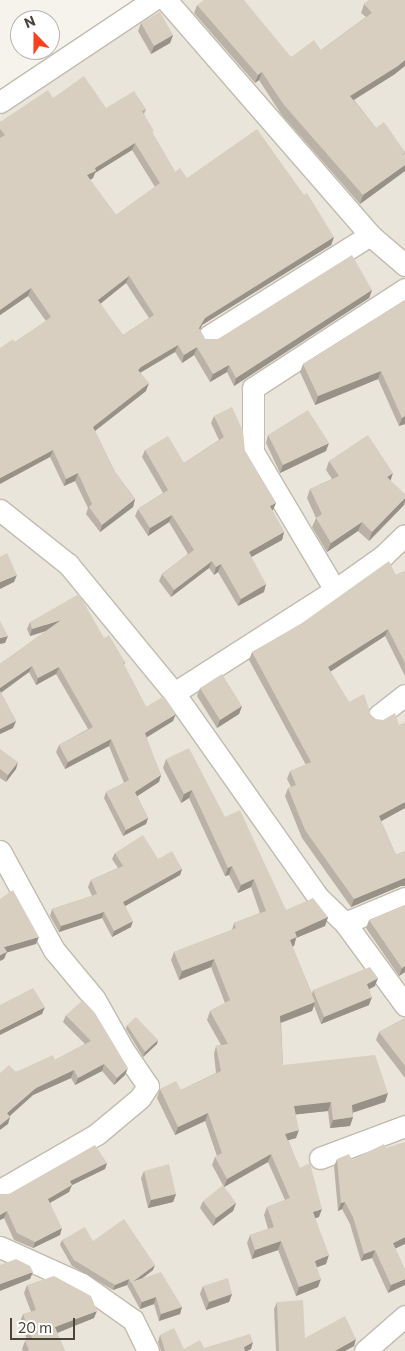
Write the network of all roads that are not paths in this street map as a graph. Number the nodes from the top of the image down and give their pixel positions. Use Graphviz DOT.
graph roads {
  1 [pos="153,0"];
  2 [pos="166,0"];
  3 [pos="0,102"];
  4 [pos="370,235"];
  5 [pos="405,265"];
  6 [pos="405,289"];
  7 [pos="209,336"];
  8 [pos="0,510"];
  9 [pos="405,535"];
  10 [pos="335,590"];
  11 [pos="174,693"];
  12 [pos="405,695"];
  13 [pos="378,716"];
  14 [pos="0,851"];
  15 [pos="405,898"];
  16 [pos="345,923"];
  17 [pos="405,1005"];
  18 [pos="405,1126"];
  19 [pos="320,1158"];
  20 [pos="0,1190"];
  21 [pos="0,1247"];
  22 [pos="404,1318"];
  23 [pos="148,1351"];
  24 [pos="365,1351"];
  1 -- 3 [label="street"];
  2 -- 4 [label="street"];
  4 -- 5 [label="street"];
  4 -- 7 [label="street"];
  6 -- 10 [label="street"];
  8 -- 11 [label="street"];
  9 -- 10 [label="street"];
  10 -- 11 [label="street"];
  11 -- 16 [label="street"];
  12 -- 13 [label="street"];
  14 -- 20 [label="street"];
  15 -- 16 [label="street"];
  16 -- 17 [label="street"];
  18 -- 19 [label="street"];
  21 -- 23 [label="street"];
  22 -- 24 [label="street"];
}
